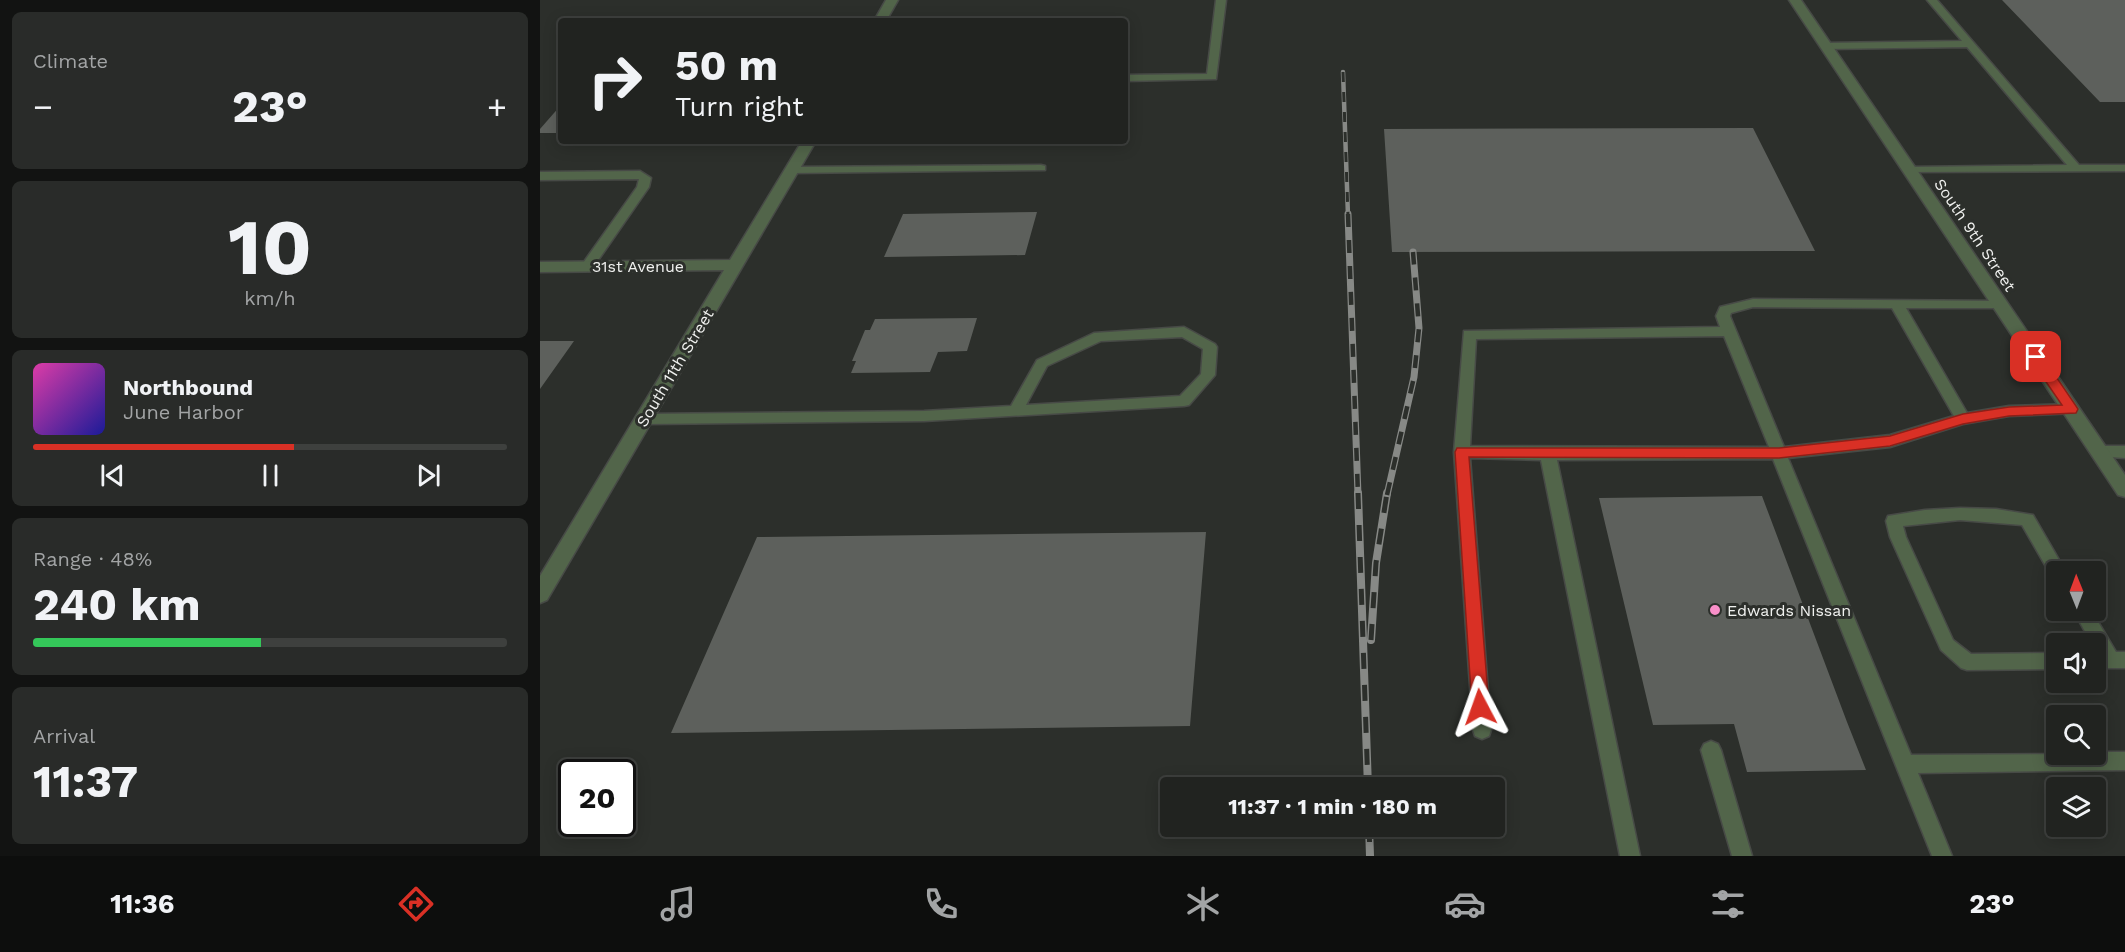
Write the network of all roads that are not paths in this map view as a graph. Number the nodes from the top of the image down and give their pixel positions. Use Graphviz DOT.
graph roads {
  1 [pos="892,0"];
  2 [pos="1221,0"];
  3 [pos="1795,0"];
  4 [pos="1932,0"];
  5 [pos="882,18"];
  6 [pos="1970,44"];
  7 [pos="1826,46"];
  8 [pos="1128,78"];
  9 [pos="807,144"];
  10 [pos="1041,168"];
  11 [pos="2076,168"];
  12 [pos="2125,168"];
  13 [pos="792,170"];
  14 [pos="1909,170"];
  15 [pos="540,176"];
  16 [pos="736,265"];
  17 [pos="587,266"];
  18 [pos="540,267"];
  19 [pos="1896,303"];
  20 [pos="2000,304"];
  21 [pos="1728,331"];
  22 [pos="2072,409"];
  23 [pos="1016,411"];
  24 [pos="645,419"];
  25 [pos="1963,419"];
  26 [pos="1462,452"];
  27 [pos="2099,452"];
  28 [pos="2125,452"];
  29 [pos="1779,453"];
  30 [pos="1548,454"];
  31 [pos="2125,490"];
  32 [pos="2051,561"];
  33 [pos="546,575"];
  34 [pos="540,594"];
  35 [pos="2088,621"];
  36 [pos="2111,660"];
  37 [pos="2046,661"];
  38 [pos="1482,730"];
  39 [pos="1711,750"];
  40 [pos="2125,761"];
  41 [pos="1906,764"];
  42 [pos="1630,856"];
  43 [pos="1742,856"];
  44 [pos="1942,856"];
  1 -- 5 [label="street"];
  2 -- 8 [label="lane"];
  3 -- 7 [label="street, South 9th Street"];
  4 -- 6 [label="lane"];
  6 -- 7 [label="lane"];
  6 -- 11 [label="lane"];
  7 -- 14 [label="street, South 9th Street"];
  9 -- 13 [label="street, South 11th Street"];
  10 -- 13 [label="lane"];
  11 -- 12 [label="lane"];
  11 -- 14 [label="lane"];
  13 -- 16 [label="street, South 11th Street"];
  14 -- 20 [label="street, South 9th Street"];
  15 -- 17 [label="lane"];
  16 -- 17 [label="street, 31st Avenue"];
  16 -- 24 [label="street, South 11th Street"];
  17 -- 18 [label="street, 31st Avenue"];
  19 -- 20 [label="lane"];
  19 -- 21 [label="lane"];
  19 -- 25 [label="lane"];
  20 -- 22 [label="street, South 9th Street"];
  21 -- 26 [label="lane"];
  21 -- 29 [label="lane"];
  22 -- 25 [label="lane"];
  22 -- 27 [label="street, South 9th Street"];
  23 -- 23 [label="lane"];
  23 -- 24 [label="lane"];
  24 -- 33 [label="street, South 11th Street"];
  25 -- 29 [label="lane"];
  26 -- 30 [label="lane"];
  26 -- 38 [label="lane"];
  27 -- 28 [label="lane"];
  27 -- 31 [label="street, South 9th Street"];
  29 -- 30 [label="lane"];
  29 -- 41 [label="lane"];
  30 -- 42 [label="lane"];
  32 -- 37 [label="lane"];
  33 -- 34 [label="street, South 11th Street"];
  35 -- 36 [label="lane"];
  39 -- 43 [label="lane"];
  40 -- 41 [label="lane"];
  41 -- 44 [label="lane"];
}
